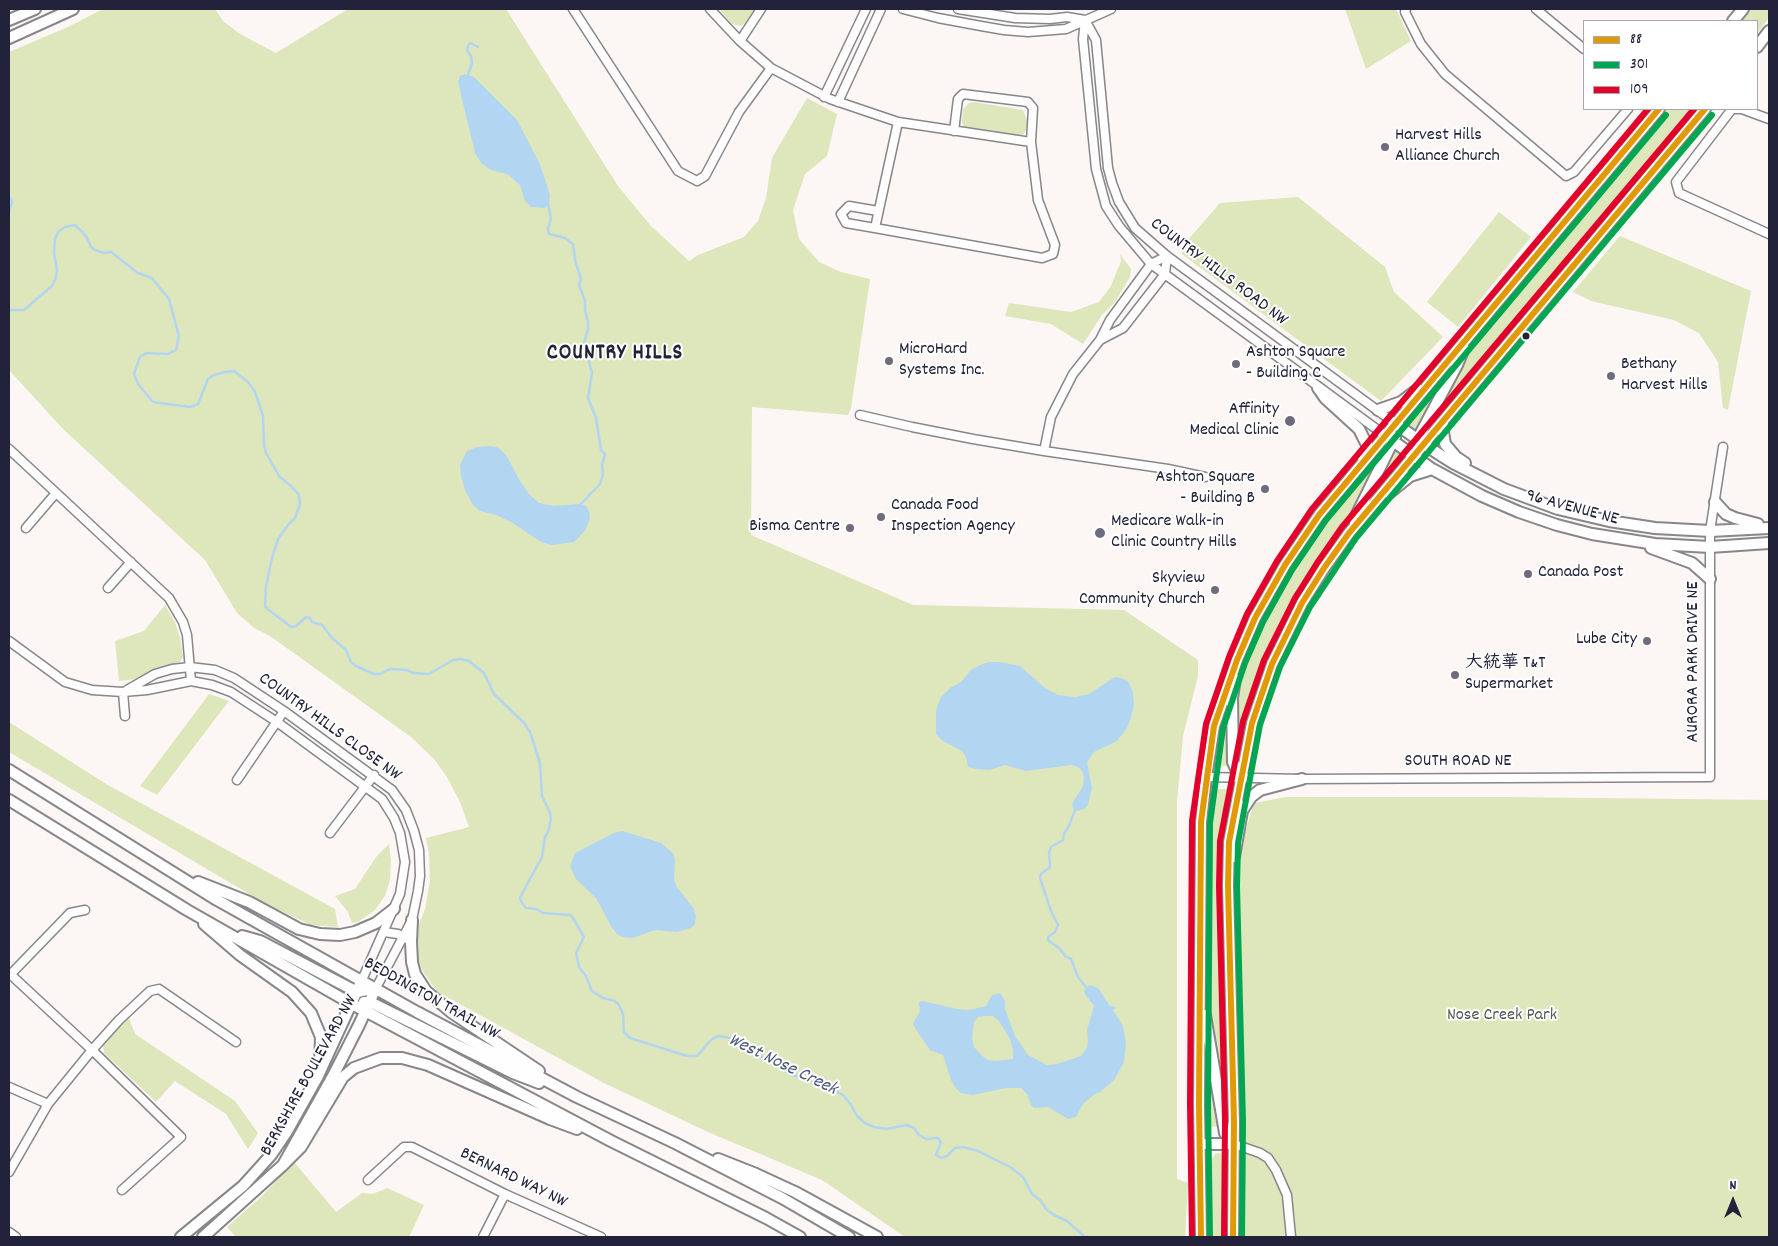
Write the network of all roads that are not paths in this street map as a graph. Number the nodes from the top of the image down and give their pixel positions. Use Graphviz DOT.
graph roads {
  1 [pos="35,9"];
  2 [pos="73,9"];
  3 [pos="573,9"];
  4 [pos="710,9"];
  5 [pos="761,9"];
  6 [pos="866,9"];
  7 [pos="881,9"];
  8 [pos="903,9"];
  9 [pos="958,9"];
  10 [pos="1111,9"];
  11 [pos="1406,9"];
  12 [pos="1536,9"];
  13 [pos="1743,9"];
  14 [pos="984,11"];
  15 [pos="9,20"];
  16 [pos="1085,20"];
  17 [pos="1734,20"];
  18 [pos="981,26"];
  19 [pos="1769,31"];
  20 [pos="9,38"];
  21 [pos="740,41"];
  22 [pos="1758,46"];
  23 [pos="1583,48"];
  24 [pos="770,68"];
  25 [pos="831,100"];
  26 [pos="1627,110"];
  27 [pos="1658,110"];
  28 [pos="1704,110"];
  29 [pos="1731,110"];
  30 [pos="1745,110"];
  31 [pos="1769,119"];
  32 [pos="898,122"];
  33 [pos="954,131"];
  34 [pos="1031,142"];
  35 [pos="878,211"];
  36 [pos="875,228"];
  37 [pos="1769,234"];
  38 [pos="1167,256"];
  39 [pos="1151,264"];
  40 [pos="1165,274"];
  41 [pos="1467,339"];
  42 [pos="1100,340"];
  43 [pos="1438,373"];
  44 [pos="1318,388"];
  45 [pos="1378,410"];
  46 [pos="860,415"];
  47 [pos="1442,422"];
  48 [pos="1396,424"];
  49 [pos="1389,438"];
  50 [pos="1420,442"];
  51 [pos="1723,447"];
  52 [pos="9,449"];
  53 [pos="1044,451"];
  54 [pos="1413,457"];
  55 [pos="1361,465"];
  56 [pos="1432,469"];
  57 [pos="1205,477"];
  58 [pos="1494,483"];
  59 [pos="56,493"];
  60 [pos="1715,502"];
  61 [pos="1367,512"];
  62 [pos="1769,526"];
  63 [pos="26,528"];
  64 [pos="1710,531"];
  65 [pos="1344,539"];
  66 [pos="1618,539"];
  67 [pos="1769,543"];
  68 [pos="1710,546"];
  69 [pos="131,562"];
  70 [pos="1710,579"];
  71 [pos="108,588"];
  72 [pos="9,642"];
  73 [pos="1237,660"];
  74 [pos="190,667"];
  75 [pos="191,681"];
  76 [pos="123,692"];
  77 [pos="284,711"];
  78 [pos="125,716"];
  79 [pos="277,722"];
  80 [pos="9,770"];
  81 [pos="374,775"];
  82 [pos="1206,777"];
  83 [pos="1710,777"];
  84 [pos="1240,778"];
  85 [pos="1302,778"];
  86 [pos="237,780"];
  87 [pos="366,786"];
  88 [pos="9,800"];
  89 [pos="330,833"];
  90 [pos="169,870"];
  91 [pos="1229,882"];
  92 [pos="394,909"];
  93 [pos="85,910"];
  94 [pos="187,910"];
  95 [pos="412,920"];
  96 [pos="384,932"];
  97 [pos="229,933"];
  98 [pos="407,939"];
  99 [pos="9,974"];
  100 [pos="362,980"];
  101 [pos="1200,984"];
  102 [pos="376,988"];
  103 [pos="357,992"];
  104 [pos="352,1004"];
  105 [pos="368,1006"];
  106 [pos="236,1042"];
  107 [pos="92,1050"];
  108 [pos="318,1076"];
  109 [pos="9,1087"];
  110 [pos="577,1097"];
  111 [pos="48,1104"];
  112 [pos="611,1141"];
  113 [pos="675,1143"];
  114 [pos="1200,1144"];
  115 [pos="1234,1144"];
  116 [pos="282,1165"];
  117 [pos="9,1172"];
  118 [pos="368,1180"];
  119 [pos="122,1190"];
  120 [pos="505,1194"];
  121 [pos="9,1232"];
  122 [pos="589,1235"];
  123 [pos="16,1237"];
  124 [pos="181,1237"];
  125 [pos="203,1237"];
  126 [pos="484,1237"];
  127 [pos="601,1237"];
  128 [pos="800,1237"];
  129 [pos="849,1237"];
  130 [pos="876,1237"];
  131 [pos="1201,1237"];
  132 [pos="1233,1237"];
  133 [pos="1291,1237"];
  1 -- 15 [label="main road"];
  2 -- 20 [label="main road"];
  3 -- 24 [label="street"];
  4 -- 21 [label="street"];
  5 -- 21 [label="street"];
  6 -- 25 [label="street"];
  7 -- 25 [label="street"];
  8 -- 18 [label="street"];
  9 -- 14 [label="street"];
  10 -- 16 [label="street"];
  11 -- 26 [label="street"];
  12 -- 23 [label="street"];
  13 -- 17 [label="main road"];
  14 -- 16 [label="street"];
  14 -- 18 [label="street"];
  16 -- 18 [label="street"];
  16 -- 38 [label="street, COUNTRY HILLS ROAD NW"];
  16 -- 39 [label="street, COUNTRY HILLS ROAD NW"];
  19 -- 22 [label="main road"];
  21 -- 24 [label="street"];
  24 -- 25 [label="street"];
  25 -- 32 [label="street"];
  27 -- 41 [label="main road"];
  28 -- 47 [label="main road"];
  29 -- 37 [label="street"];
  30 -- 31 [label="street"];
  32 -- 33 [label="street"];
  32 -- 35 [label="street"];
  33 -- 34 [label="street"];
  33 -- 34 [label="street"];
  34 -- 36 [label="street"];
  35 -- 36 [label="street"];
  35 -- 36 [label="street"];
  38 -- 39 [label="street"];
  38 -- 40 [label="street"];
  38 -- 45 [label="street, COUNTRY HILLS ROAD NW"];
  39 -- 40 [label="street, COUNTRY HILLS ROAD NW"];
  39 -- 42 [label="street"];
  40 -- 42 [label="street"];
  40 -- 44 [label="street, COUNTRY HILLS ROAD NW"];
  41 -- 43 [label="main road"];
  41 -- 50 [label="main road"];
  42 -- 53 [label="street"];
  43 -- 45 [label="main road"];
  43 -- 48 [label="main road"];
  44 -- 49 [label="street, COUNTRY HILLS ROAD NW"];
  44 -- 55 [label="main road"];
  45 -- 48 [label="street, COUNTRY HILLS ROAD NW"];
  46 -- 53 [label="street"];
  47 -- 50 [label="main road"];
  47 -- 58 [label="main road"];
  48 -- 49 [label="main road"];
  48 -- 50 [label="main road, 96 AVENUE NE"];
  49 -- 54 [label="main road, 96 AVENUE NE"];
  49 -- 55 [label="main road"];
  49 -- 65 [label="main road"];
  50 -- 54 [label="main road"];
  50 -- 58 [label="main road, 96 AVENUE NE"];
  51 -- 60 [label="street, AURORA PARK DRIVE NE"];
  52 -- 59 [label="street"];
  53 -- 57 [label="street"];
  54 -- 56 [label="main road, 96 AVENUE NE"];
  54 -- 61 [label="main road"];
  55 -- 73 [label="main road"];
  56 -- 61 [label="main road"];
  56 -- 66 [label="main road, 96 AVENUE NE"];
  58 -- 64 [label="main road, 96 AVENUE NE"];
  59 -- 63 [label="street"];
  59 -- 69 [label="street"];
  60 -- 62 [label="main road"];
  60 -- 64 [label="street, AURORA PARK DRIVE NE"];
  61 -- 65 [label="main road"];
  62 -- 64 [label="main road, 96 AVENUE NE"];
  64 -- 68 [label="street, AURORA PARK DRIVE NE"];
  65 -- 84 [label="main road"];
  66 -- 68 [label="main road, 96 AVENUE NE"];
  66 -- 70 [label="main road"];
  67 -- 68 [label="main road, 96 AVENUE NE"];
  68 -- 70 [label="street, AURORA PARK DRIVE NE"];
  69 -- 71 [label="street"];
  69 -- 74 [label="street"];
  70 -- 83 [label="street, AURORA PARK DRIVE NE"];
  72 -- 76 [label="street, COUNTRY HILLS CLOSE NW"];
  73 -- 82 [label="main road"];
  73 -- 84 [label="main road"];
  74 -- 75 [label="street"];
  74 -- 76 [label="street, COUNTRY HILLS CLOSE NW"];
  74 -- 77 [label="street, COUNTRY HILLS CLOSE NW"];
  75 -- 76 [label="street, COUNTRY HILLS CLOSE NW"];
  75 -- 79 [label="street, COUNTRY HILLS CLOSE NW"];
  76 -- 78 [label="street"];
  77 -- 79 [label="street"];
  77 -- 81 [label="street, COUNTRY HILLS CLOSE NW"];
  79 -- 86 [label="street"];
  79 -- 87 [label="street, COUNTRY HILLS CLOSE NW"];
  80 -- 90 [label="main road, BEDDINGTON TRAIL NW"];
  81 -- 87 [label="street"];
  81 -- 95 [label="street, COUNTRY HILLS CLOSE NW"];
  82 -- 84 [label="street, SOUTH ROAD NE"];
  82 -- 101 [label="main road"];
  83 -- 85 [label="street, SOUTH ROAD NE"];
  84 -- 85 [label="street, SOUTH ROAD NE"];
  84 -- 91 [label="main road"];
  85 -- 91 [label="main road"];
  87 -- 89 [label="street"];
  87 -- 92 [label="street, COUNTRY HILLS CLOSE NW"];
  88 -- 94 [label="main road"];
  90 -- 92 [label="main road"];
  90 -- 100 [label="main road, BEDDINGTON TRAIL NW"];
  91 -- 115 [label="main road"];
  92 -- 96 [label="street, COUNTRY HILLS CLOSE NW"];
  93 -- 99 [label="street"];
  94 -- 97 [label="main road"];
  94 -- 108 [label="main road"];
  95 -- 98 [label="main road"];
  96 -- 98 [label="street"];
  96 -- 100 [label="street, COUNTRY HILLS CLOSE NW"];
  97 -- 103 [label="main road"];
  97 -- 104 [label="main road"];
  98 -- 102 [label="street"];
  98 -- 110 [label="main road"];
  99 -- 107 [label="street"];
  100 -- 102 [label="main road, BEDDINGTON TRAIL NW"];
  100 -- 103 [label="main road, BERKSHIRE BOULEVARD NW"];
  101 -- 114 [label="main road"];
  101 -- 115 [label="main road"];
  102 -- 103 [label="main road"];
  102 -- 105 [label="main road, BERKSHIRE BOULEVARD NW"];
  102 -- 110 [label="main road, BEDDINGTON TRAIL NW"];
  103 -- 104 [label="main road, BERKSHIRE BOULEVARD NW"];
  104 -- 105 [label="main road"];
  104 -- 108 [label="main road, BERKSHIRE BOULEVARD NW"];
  105 -- 110 [label="main road"];
  105 -- 112 [label="main road"];
  105 -- 116 [label="main road, BERKSHIRE BOULEVARD NW"];
  106 -- 107 [label="street"];
  107 -- 111 [label="street"];
  107 -- 119 [label="street"];
  108 -- 124 [label="main road, BERKSHIRE BOULEVARD NW"];
  109 -- 111 [label="street"];
  110 -- 113 [label="main road, BEDDINGTON TRAIL NW"];
  111 -- 117 [label="street"];
  112 -- 116 [label="main road"];
  112 -- 128 [label="main road"];
  113 -- 129 [label="main road, BEDDINGTON TRAIL NW"];
  113 -- 130 [label="main road"];
  114 -- 115 [label="main road"];
  114 -- 131 [label="main road"];
  115 -- 132 [label="main road"];
  115 -- 133 [label="street"];
  116 -- 125 [label="main road, BERKSHIRE BOULEVARD NW"];
  118 -- 120 [label="street, BERNARD WAY NW"];
  120 -- 122 [label="street, BERNARD WAY NW"];
  120 -- 126 [label="street"];
  121 -- 123 [label="street"];
  122 -- 127 [label="street, BERNARD WAY NW"];
}
